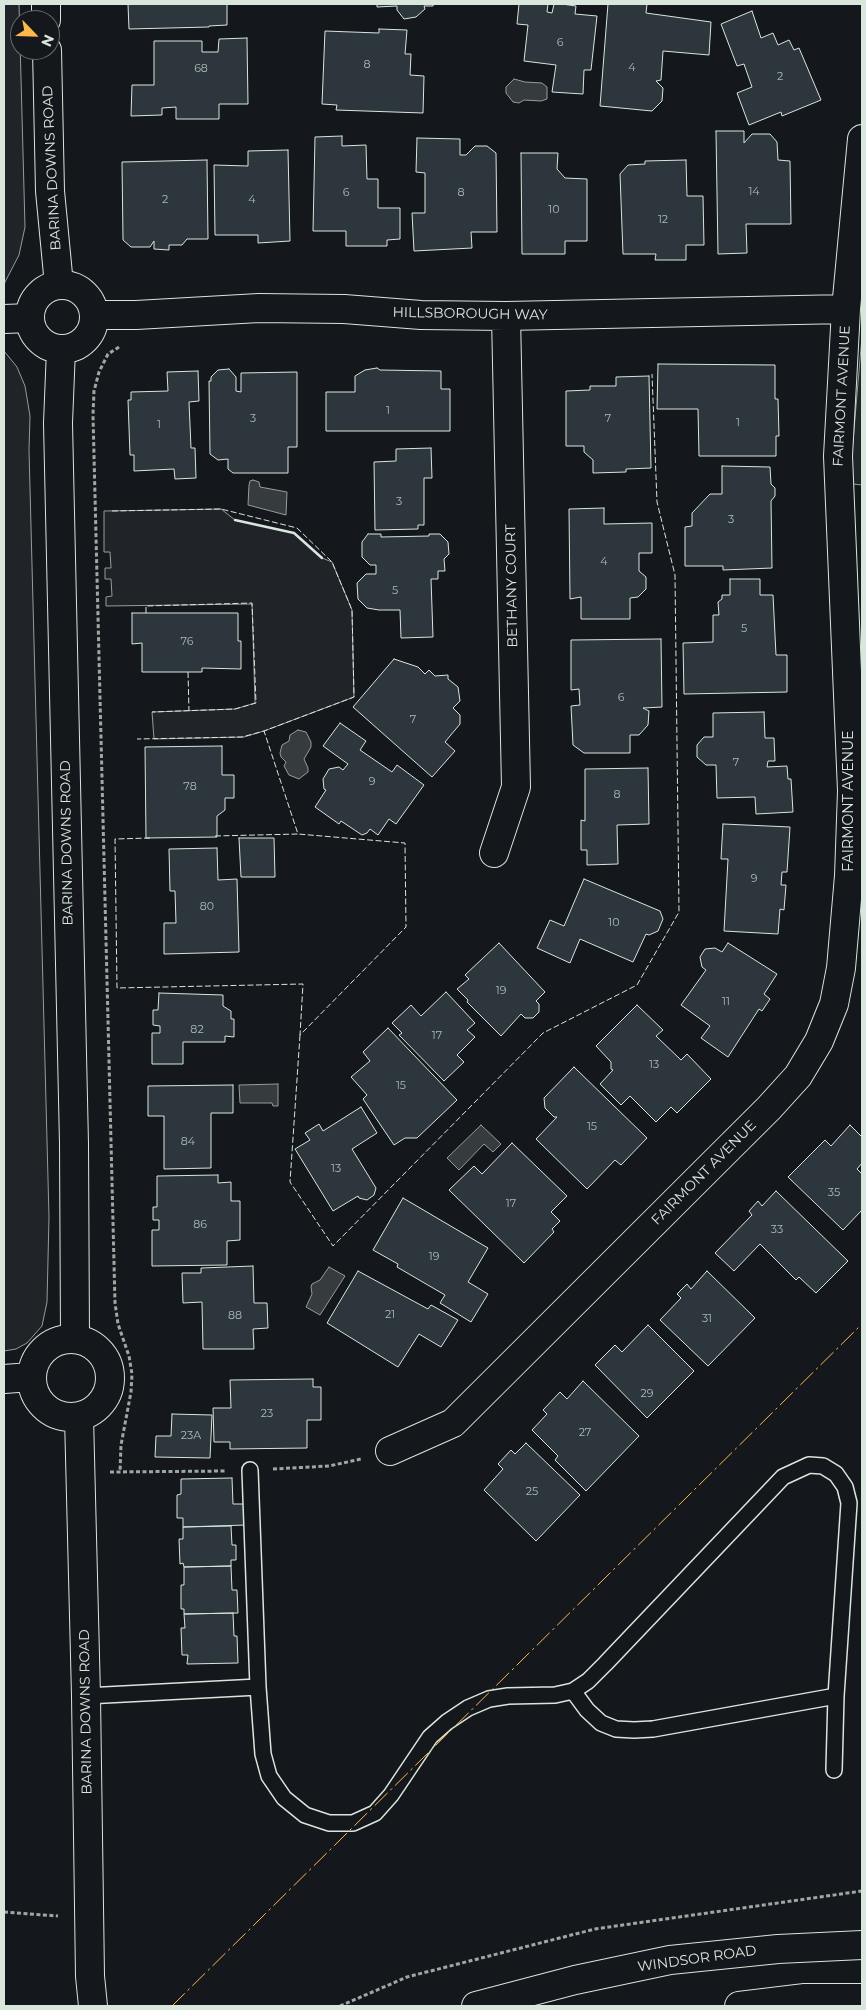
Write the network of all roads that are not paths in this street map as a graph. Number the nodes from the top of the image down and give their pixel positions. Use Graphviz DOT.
graph roads {
  1 [pos="47,60"];
  2 [pos="862,139"];
  3 [pos="59,285"];
  4 [pos="846,309"];
  5 [pos="94,315"];
  6 [pos="506,316"];
  7 [pos="17,318"];
  8 [pos="61,349"];
  9 [pos="494,853"];
  10 [pos="75,1338"];
  11 [pos="32,1377"];
  12 [pos="4,1378"];
  13 [pos="79,1417"];
  14 [pos="390,1451"];
  15 [pos="250,1470"];
  16 [pos="258,1687"];
  17 [pos="573,1691"];
  18 [pos="86,1696"];
  19 [pos="836,1696"];
  20 [pos="834,1770"];
  21 [pos="862,1945"];
  22 [pos="862,1998"];
  23 [pos="93,2006"];
  24 [pos="476,2006"];
  25 [pos="740,2006"];
  1 -- 3 [label="street, BARINA DOWNS ROAD"];
  2 -- 4 [label="street, FAIRMONT AVENUE"];
  3 -- 5 [label="street"];
  3 -- 7 [label="street"];
  4 -- 6 [label="street, HILLSBOROUGH WAY"];
  4 -- 14 [label="street, FAIRMONT AVENUE"];
  5 -- 6 [label="street, HILLSBOROUGH WAY"];
  5 -- 8 [label="street"];
  6 -- 9 [label="street, BETHANY COURT"];
  7 -- 8 [label="street"];
  8 -- 10 [label="street, BARINA DOWNS ROAD"];
  10 -- 11 [label="street"];
  10 -- 13 [label="street"];
  11 -- 12 [label="street"];
  11 -- 13 [label="street"];
  13 -- 18 [label="street, BARINA DOWNS ROAD"];
  15 -- 16 [label="lane"];
  16 -- 17 [label="lane"];
  16 -- 18 [label="lane"];
  17 -- 19 [label="lane"];
  17 -- 19 [label="lane"];
  18 -- 23 [label="street, BARINA DOWNS ROAD"];
  19 -- 20 [label="lane"];
  21 -- 24 [label="street, WINDSOR ROAD"];
  22 -- 25 [label="street"];
}
